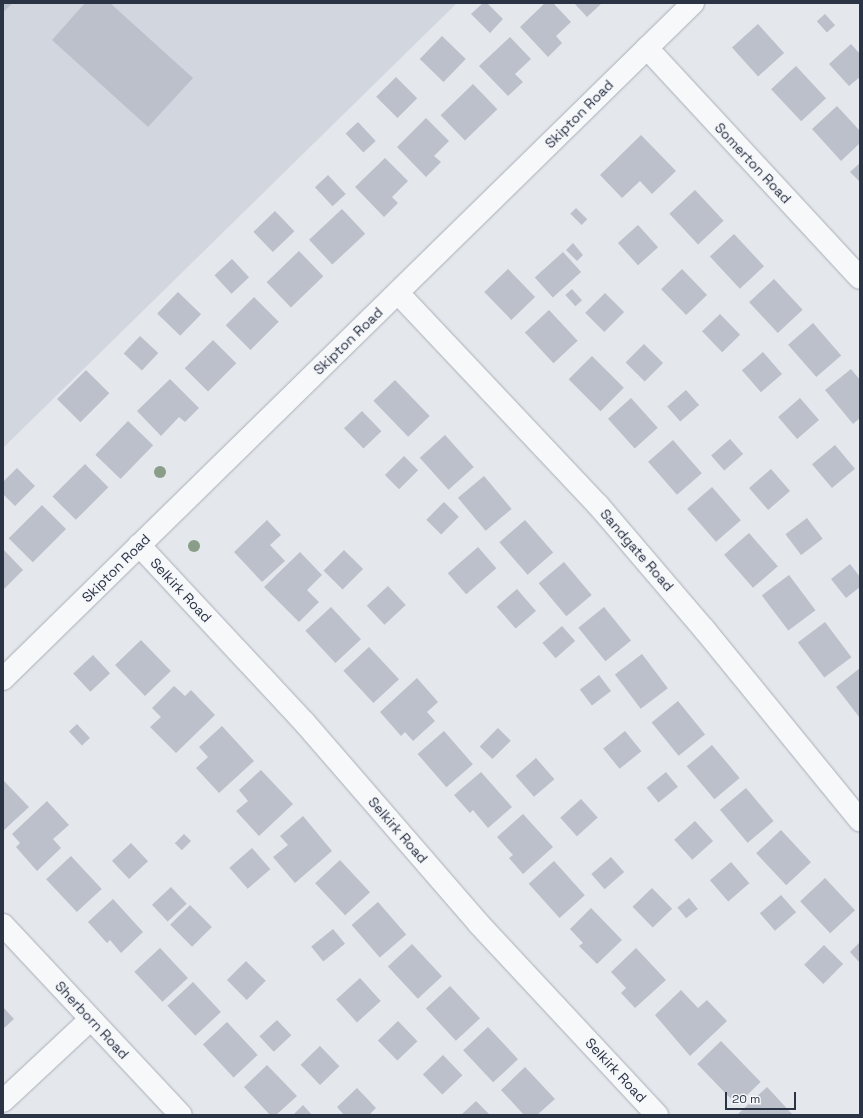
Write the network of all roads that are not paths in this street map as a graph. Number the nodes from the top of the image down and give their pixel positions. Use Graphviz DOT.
graph roads {
  1 [pos="693,3"];
  2 [pos="647,48"];
  3 [pos="860,278"];
  4 [pos="398,293"];
  5 [pos="139,545"];
  6 [pos="3,679"];
  7 [pos="860,820"];
  8 [pos="3,926"];
  9 [pos="91,1019"];
  10 [pos="3,1101"];
  11 [pos="181,1115"];
  12 [pos="657,1115"];
  1 -- 2 [label="street, Skipton Road"];
  2 -- 3 [label="street, Somerton Road"];
  2 -- 4 [label="street, Skipton Road"];
  4 -- 5 [label="street, Skipton Road"];
  4 -- 7 [label="street, Sandgate Road"];
  5 -- 6 [label="street, Skipton Road"];
  5 -- 12 [label="street, Selkirk Road"];
  8 -- 9 [label="street, Sherborn Road"];
  9 -- 10 [label="street"];
  9 -- 11 [label="street, Sherborn Road"];
}
